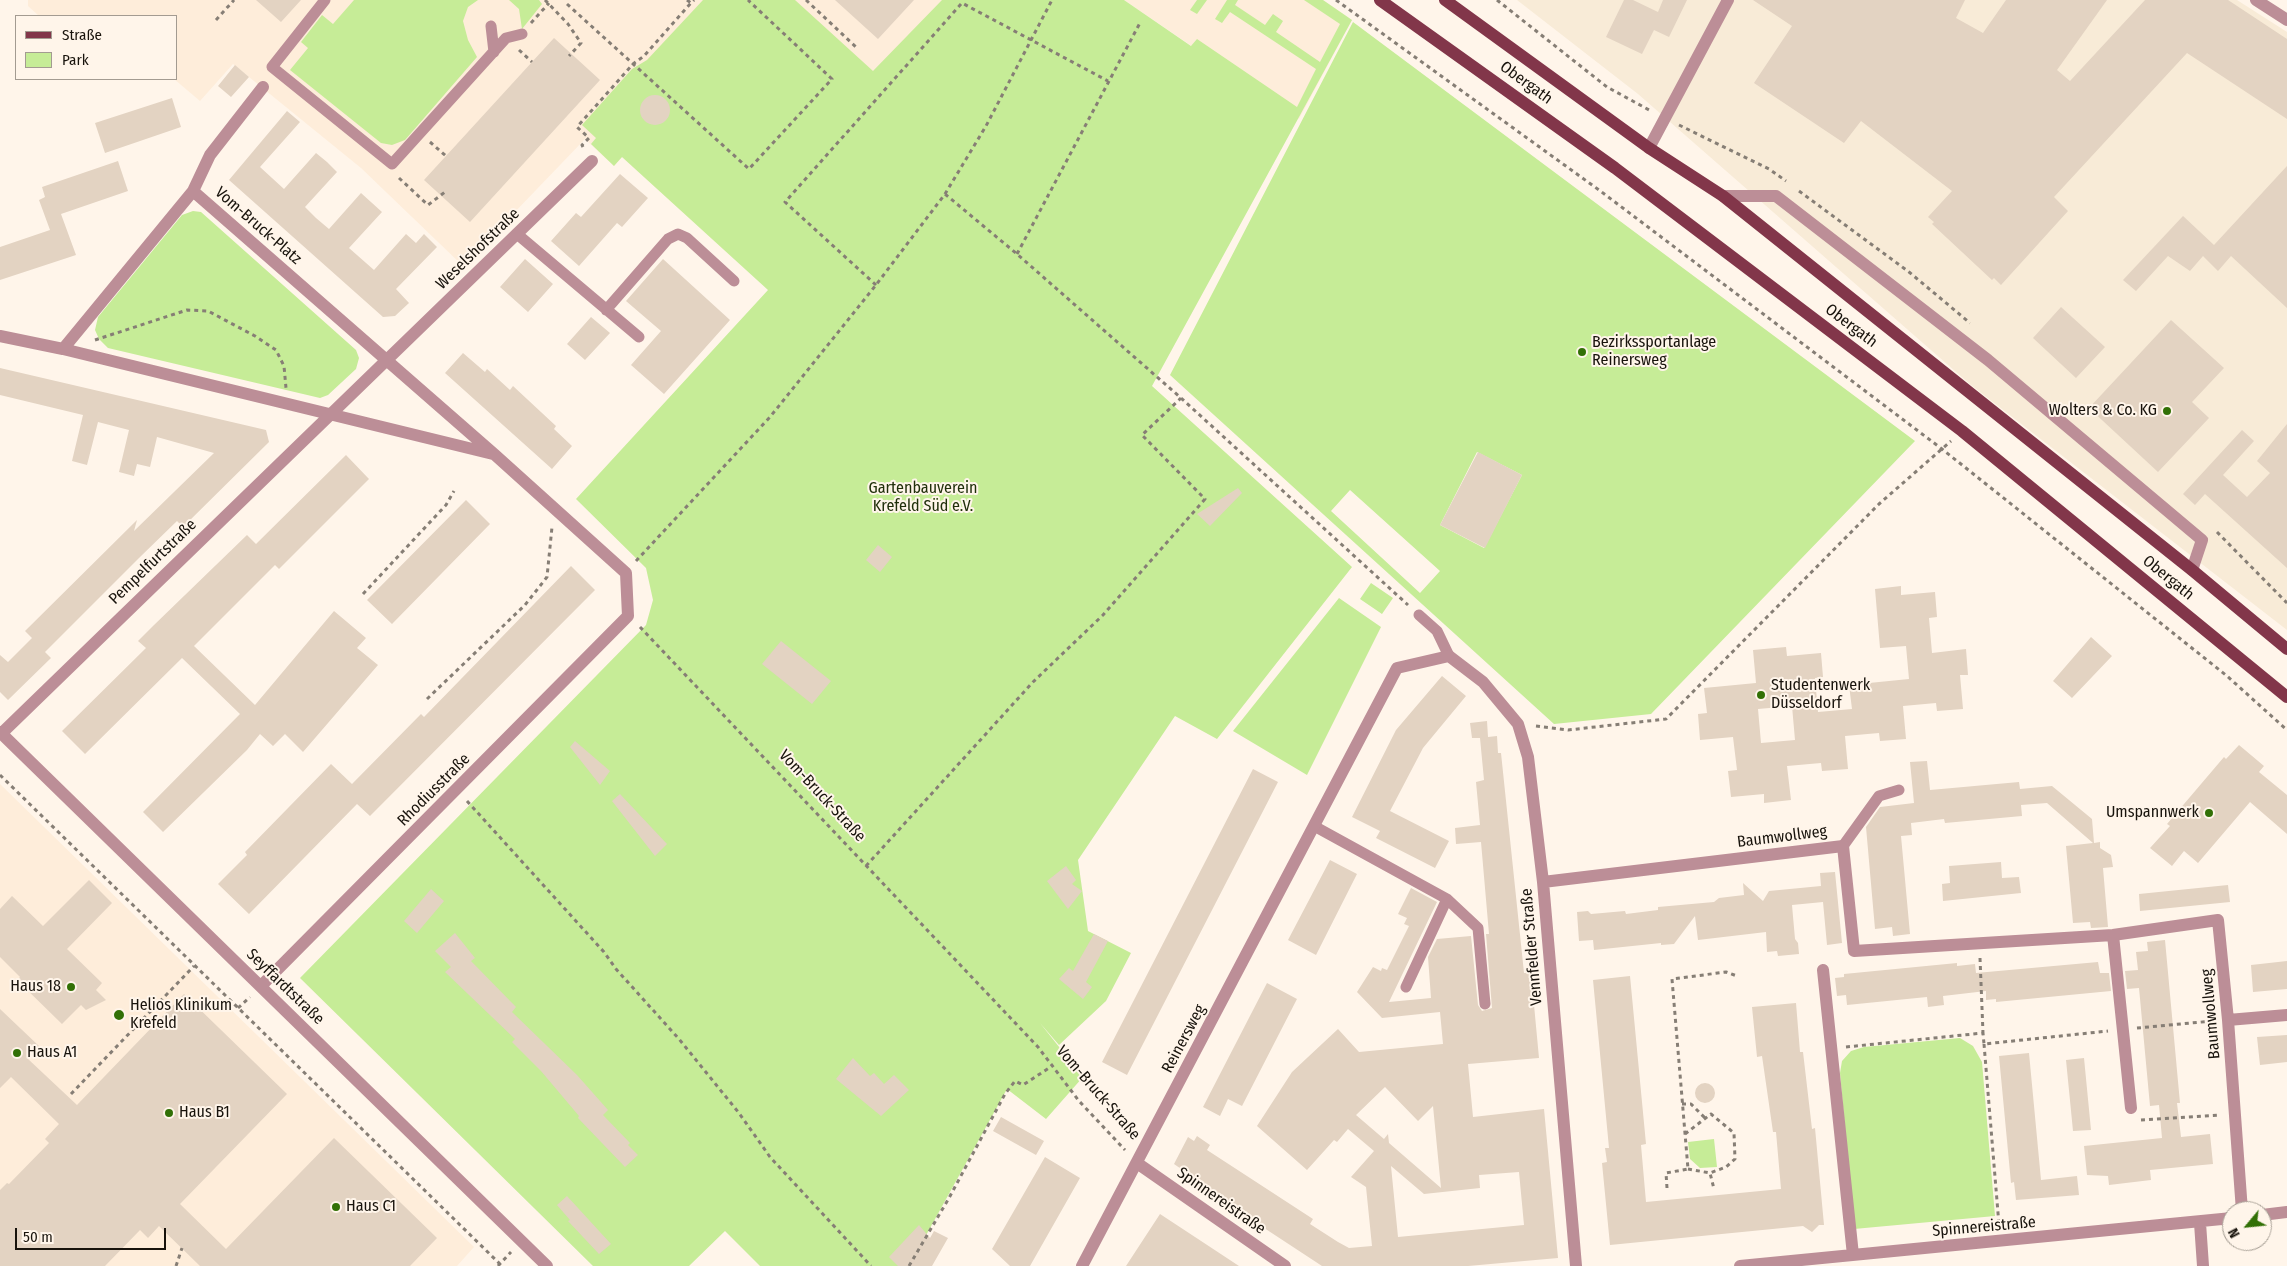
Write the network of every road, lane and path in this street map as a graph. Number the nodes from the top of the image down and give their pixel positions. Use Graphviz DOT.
graph roads {
  1 [pos="234,0"];
  2 [pos="325,0"];
  3 [pos="545,0"];
  4 [pos="687,0"];
  5 [pos="694,0"];
  6 [pos="748,0"];
  7 [pos="806,0"];
  8 [pos="1052,0"];
  9 [pos="1336,0"];
  10 [pos="1380,0"];
  11 [pos="1445,0"];
  12 [pos="1728,0"];
  13 [pos="2256,0"];
  14 [pos="549,3"];
  15 [pos="567,4"];
  16 [pos="691,4"];
  17 [pos="538,15"];
  18 [pos="216,20"];
  19 [pos="2287,20"];
  20 [pos="1141,21"];
  21 [pos="491,26"];
  22 [pos="522,34"];
  23 [pos="1032,40"];
  24 [pos="857,48"];
  25 [pos="494,52"];
  26 [pos="569,56"];
  27 [pos="633,64"];
  28 [pos="1108,81"];
  29 [pos="263,87"];
  30 [pos="1649,148"];
  31 [pos="592,161"];
  32 [pos="392,164"];
  33 [pos="193,191"];
  34 [pos="445,192"];
  35 [pos="945,194"];
  36 [pos="1723,196"];
  37 [pos="517,234"];
  38 [pos="1017,254"];
  39 [pos="734,281"];
  40 [pos="876,285"];
  41 [pos="606,310"];
  42 [pos="0,336"];
  43 [pos="639,337"];
  44 [pos="90,341"];
  45 [pos="63,349"];
  46 [pos="387,361"];
  47 [pos="1181,398"];
  48 [pos="283,403"];
  49 [pos="328,415"];
  50 [pos="1962,431"];
  51 [pos="1942,449"];
  52 [pos="494,454"];
  53 [pos="454,491"];
  54 [pos="554,508"];
  55 [pos="2192,570"];
  56 [pos="626,573"];
  57 [pos="363,594"];
  58 [pos="1419,614"];
  59 [pos="628,616"];
  60 [pos="2287,649"];
  61 [pos="1449,656"];
  62 [pos="2287,696"];
  63 [pos="427,700"];
  64 [pos="1518,724"];
  65 [pos="2287,730"];
  66 [pos="1,732"];
  67 [pos="0,775"];
  68 [pos="456,790"];
  69 [pos="1899,790"];
  70 [pos="1314,826"];
  71 [pos="1843,846"];
  72 [pos="866,866"];
  73 [pos="1543,882"];
  74 [pos="1447,899"];
  75 [pos="2112,935"];
  76 [pos="1979,942"];
  77 [pos="194,966"];
  78 [pos="1823,970"];
  79 [pos="1737,976"];
  80 [pos="261,986"];
  81 [pos="1406,987"];
  82 [pos="1485,1004"];
  83 [pos="2287,1015"];
  84 [pos="2228,1020"];
  85 [pos="2122,1030"];
  86 [pos="1983,1033"];
  87 [pos="1984,1044"];
  88 [pos="1831,1048"];
  89 [pos="1052,1066"];
  90 [pos="71,1094"];
  91 [pos="1682,1104"];
  92 [pos="2131,1108"];
  93 [pos="2235,1114"];
  94 [pos="1706,1118"];
  95 [pos="1685,1134"];
  96 [pos="1138,1163"];
  97 [pos="1688,1169"];
  98 [pos="1710,1173"];
  99 [pos="1667,1188"];
  100 [pos="1714,1189"];
  101 [pos="2241,1201"];
  102 [pos="2287,1212"];
  103 [pos="2272,1214"];
  104 [pos="2222,1220"];
  105 [pos="2200,1223"];
  106 [pos="2000,1242"];
  107 [pos="182,1248"];
  108 [pos="1853,1255"];
  109 [pos="176,1266"];
  110 [pos="502,1266"];
  111 [pos="547,1266"];
  112 [pos="871,1266"];
  113 [pos="909,1266"];
  114 [pos="1082,1266"];
  115 [pos="1285,1266"];
  116 [pos="1576,1266"];
  117 [pos="1740,1266"];
  118 [pos="2203,1266"];
  1 -- 18 [label="path"];
  2 -- 32 [label="lane"];
  3 -- 14 [label="path"];
  4 -- 16 [label="path"];
  5 -- 16 [label="path"];
  6 -- 27 [label="path"];
  7 -- 24 [label="path"];
  8 -- 23 [label="path"];
  9 -- 51 [label="path"];
  10 -- 50 [label="main road, Obergath"];
  11 -- 30 [label="main road, Obergath"];
  12 -- 30 [label="street"];
  13 -- 19 [label="street"];
  14 -- 17 [label="path"];
  14 -- 26 [label="path"];
  15 -- 27 [label="path"];
  16 -- 27 [label="path"];
  20 -- 28 [label="path"];
  21 -- 25 [label="lane"];
  22 -- 25 [label="lane"];
  23 -- 28 [label="path"];
  23 -- 35 [label="path"];
  23 -- 40 [label="path"];
  25 -- 32 [label="lane"];
  27 -- 31 [label="path"];
  28 -- 38 [label="path"];
  29 -- 33 [label="street"];
  30 -- 36 [label="main road, Obergath"];
  31 -- 37 [label="street, Weselshofstraße"];
  32 -- 34 [label="path"];
  33 -- 45 [label="street, Vom-Bruck-Platz"];
  33 -- 46 [label="street, Vom-Bruck-Platz"];
  35 -- 38 [label="path"];
  35 -- 40 [label="path"];
  36 -- 55 [label="main road, Obergath"];
  36 -- 55 [label="street, Obergath"];
  37 -- 41 [label="lane"];
  37 -- 46 [label="street, Weselshofstraße"];
  38 -- 47 [label="path"];
  39 -- 41 [label="lane"];
  40 -- 56 [label="path"];
  41 -- 43 [label="lane"];
  42 -- 45 [label="street"];
  44 -- 48 [label="path"];
  45 -- 48 [label="street"];
  46 -- 49 [label="street"];
  46 -- 52 [label="street, Vom-Bruck-Platz"];
  47 -- 58 [label="path"];
  47 -- 72 [label="path"];
  48 -- 49 [label="street"];
  49 -- 52 [label="street"];
  49 -- 66 [label="street, Pempelfurtstraße"];
  50 -- 51 [label="path"];
  50 -- 62 [label="main road, Obergath"];
  51 -- 64 [label="path"];
  51 -- 65 [label="path"];
  52 -- 54 [label="street"];
  53 -- 57 [label="path"];
  54 -- 56 [label="street"];
  54 -- 63 [label="path"];
  55 -- 60 [label="main road, Obergath"];
  56 -- 59 [label="street"];
  58 -- 61 [label="lane"];
  59 -- 68 [label="street, Rhodiusstraße"];
  59 -- 72 [label="path, Vom-Bruck-Straße"];
  61 -- 64 [label="street, Vennfelder Straße"];
  61 -- 70 [label="street, Reinersweg"];
  64 -- 73 [label="street, Vennfelder Straße"];
  66 -- 80 [label="street, Seyffardtstraße"];
  67 -- 77 [label="path"];
  68 -- 80 [label="street, Rhodiusstraße"];
  68 -- 112 [label="path"];
  69 -- 71 [label="lane"];
  70 -- 74 [label="lane"];
  70 -- 96 [label="street, Reinersweg"];
  71 -- 73 [label="street, Baumwollweg"];
  71 -- 76 [label="street, Baumwollweg"];
  72 -- 89 [label="path, Vom-Bruck-Straße"];
  73 -- 116 [label="street, Vennfelder Straße"];
  74 -- 81 [label="lane"];
  74 -- 82 [label="lane"];
  75 -- 76 [label="street, Baumwollweg"];
  75 -- 84 [label="street, Baumwollweg"];
  75 -- 85 [label="street"];
  76 -- 86 [label="path"];
  77 -- 90 [label="path"];
  77 -- 110 [label="path"];
  78 -- 88 [label="street"];
  79 -- 91 [label="path"];
  80 -- 111 [label="street, Seyffardtstraße"];
  83 -- 84 [label="street"];
  84 -- 85 [label="path"];
  84 -- 93 [label="street, Baumwollweg"];
  85 -- 87 [label="path"];
  85 -- 92 [label="street"];
  86 -- 87 [label="path"];
  86 -- 88 [label="path"];
  87 -- 106 [label="path"];
  88 -- 108 [label="street"];
  89 -- 96 [label="path, Vom-Bruck-Straße"];
  89 -- 113 [label="path"];
  91 -- 94 [label="path"];
  91 -- 95 [label="path"];
  92 -- 93 [label="path"];
  93 -- 101 [label="street, Baumwollweg"];
  94 -- 95 [label="path"];
  94 -- 98 [label="path"];
  95 -- 97 [label="path"];
  96 -- 114 [label="street, Reinersweg"];
  96 -- 115 [label="street, Spinnereistraße"];
  97 -- 98 [label="path"];
  97 -- 99 [label="path"];
  98 -- 100 [label="path"];
  102 -- 103 [label="street"];
  104 -- 105 [label="street, Spinnereistraße"];
  105 -- 106 [label="street, Spinnereistraße"];
  105 -- 118 [label="street"];
  106 -- 108 [label="street, Spinnereistraße"];
  107 -- 109 [label="path"];
  108 -- 117 [label="street, Spinnereistraße"];
}
